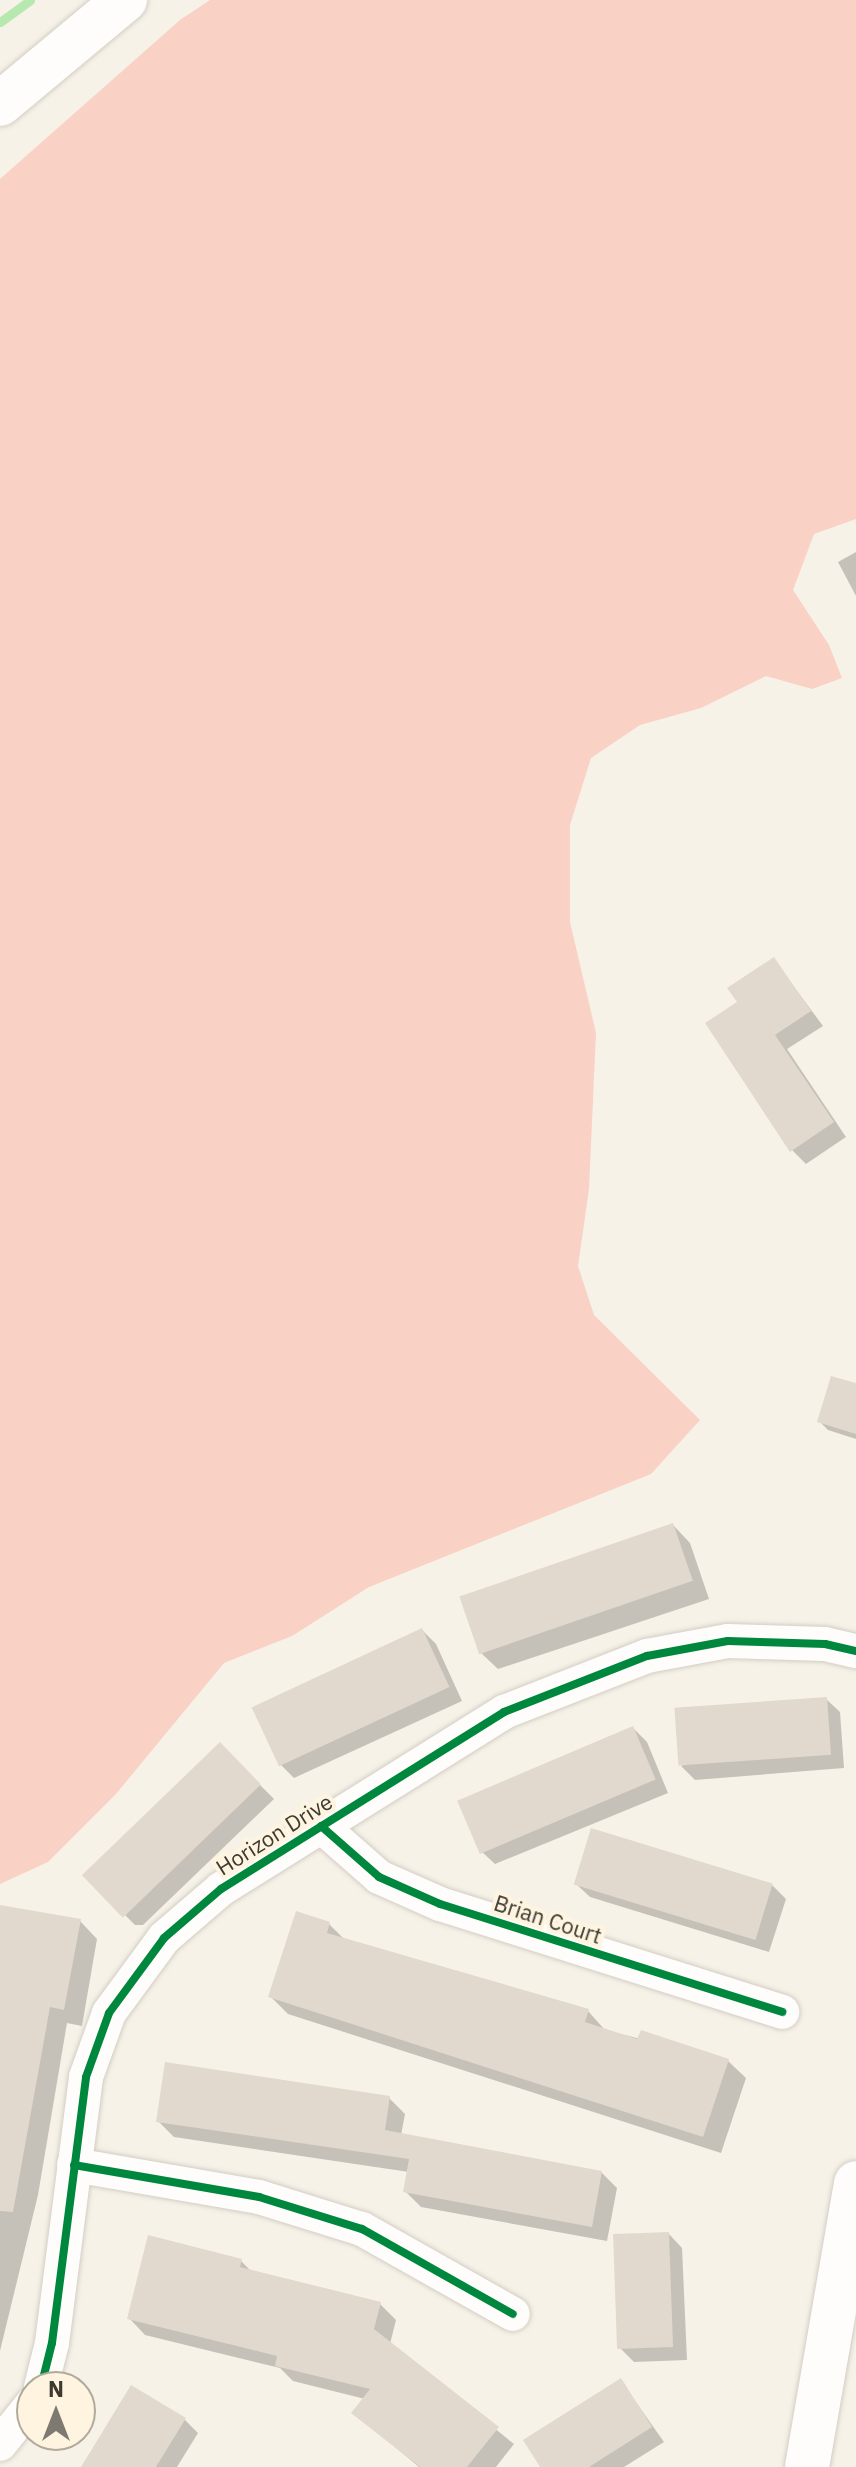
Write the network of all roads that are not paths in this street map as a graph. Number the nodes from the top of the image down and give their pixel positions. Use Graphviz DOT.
graph roads {
  1 [pos="125,0"];
  2 [pos="0,104"];
  3 [pos="856,1651"];
  4 [pos="321,1826"];
  5 [pos="782,2012"];
  6 [pos="74,2165"];
  7 [pos="856,2183"];
  8 [pos="513,2314"];
  9 [pos="45,2371"];
  10 [pos="16,2424"];
  11 [pos="0,2444"];
  12 [pos="807,2467"];
  1 -- 2 [label="main road"];
  3 -- 4 [label="street, Horizon Drive"];
  4 -- 5 [label="street, Brian Court"];
  4 -- 6 [label="street, Horizon Drive"];
  6 -- 8 [label="street"];
  6 -- 9 [label="street, Horizon Drive"];
  7 -- 12 [label="main road"];
  10 -- 11 [label="street"];
}
